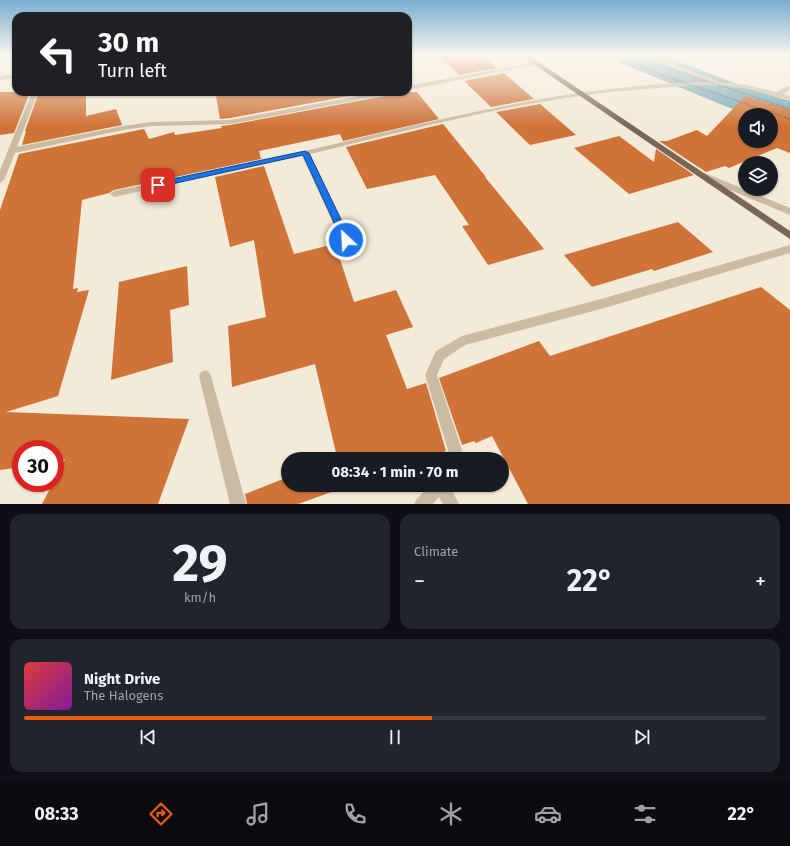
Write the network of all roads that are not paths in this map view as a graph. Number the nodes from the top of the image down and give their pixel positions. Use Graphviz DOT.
graph roads {
  1 [pos="458,79"];
  2 [pos="556,79"];
  3 [pos="705,79"];
  4 [pos="720,84"];
  5 [pos="412,87"];
  6 [pos="790,87"];
  7 [pos="578,94"];
  8 [pos="777,94"];
  9 [pos="33,96"];
  10 [pos="369,96"];
  11 [pos="790,98"];
  12 [pos="11,151"];
  13 [pos="305,153"];
  14 [pos="698,173"];
  15 [pos="0,180"];
  16 [pos="114,194"];
  17 [pos="790,212"];
  18 [pos="790,236"];
  19 [pos="346,240"];
  20 [pos="790,249"];
  21 [pos="205,376"];
  22 [pos="454,452"];
  23 [pos="434,492"];
  24 [pos="445,492"];
  25 [pos="238,504"];
  26 [pos="422,504"];
  27 [pos="451,504"];
  1 -- 5 [label="street"];
  2 -- 7 [label="main road"];
  3 -- 4 [label="street"];
  4 -- 7 [label="street"];
  4 -- 8 [label="street"];
  6 -- 8 [label="street"];
  7 -- 13 [label="street"];
  7 -- 14 [label="main road"];
  8 -- 11 [label="street"];
  9 -- 12 [label="street"];
  10 -- 12 [label="street"];
  12 -- 15 [label="street"];
  13 -- 16 [label="street"];
  13 -- 19 [label="street"];
  14 -- 17 [label="street"];
  14 -- 18 [label="main road"];
  20 -- 22 [label="street"];
  21 -- 25 [label="street"];
  23 -- 26 [label="street"];
  24 -- 27 [label="street"];
}
